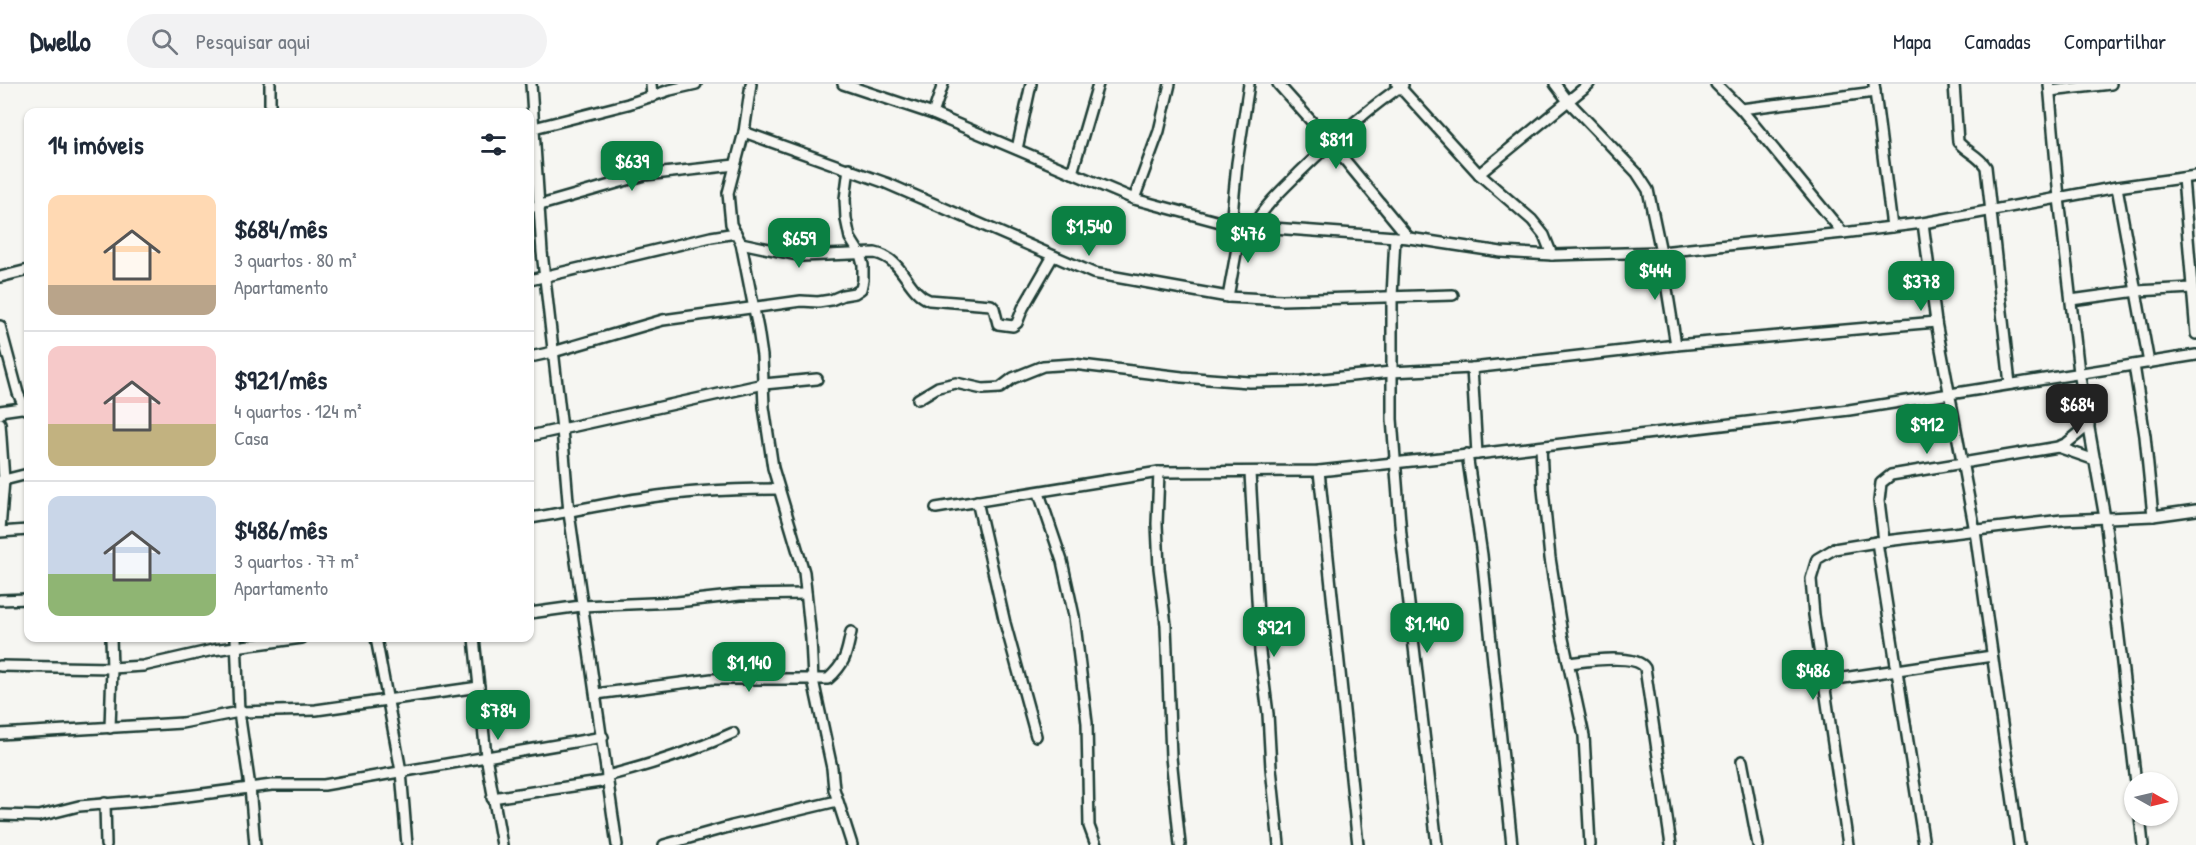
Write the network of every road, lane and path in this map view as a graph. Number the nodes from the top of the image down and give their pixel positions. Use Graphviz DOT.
graph roads {
  1 [pos="270,84"];
  2 [pos="531,84"];
  3 [pos="651,84"];
  4 [pos="696,84"];
  5 [pos="751,84"];
  6 [pos="943,84"];
  7 [pos="1031,84"];
  8 [pos="1098,84"];
  9 [pos="1170,84"];
  10 [pos="1249,84"];
  11 [pos="1278,84"];
  12 [pos="1556,84"];
  13 [pos="1589,84"];
  14 [pos="1716,84"];
  15 [pos="1954,84"];
  16 [pos="2111,84"];
  17 [pos="850,85"];
  18 [pos="1400,85"];
  19 [pos="1875,88"];
  20 [pos="2049,88"];
  21 [pos="652,97"];
  22 [pos="1568,101"];
  23 [pos="270,108"];
  24 [pos="531,108"];
  25 [pos="1741,109"];
  26 [pos="933,114"];
  27 [pos="534,127"];
  28 [pos="744,132"];
  29 [pos="1330,142"];
  30 [pos="534,143"];
  31 [pos="1017,149"];
  32 [pos="735,165"];
  33 [pos="849,168"];
  34 [pos="1072,173"];
  35 [pos="1479,174"];
  36 [pos="2196,176"];
  37 [pos="2183,178"];
  38 [pos="2117,187"];
  39 [pos="2059,198"];
  40 [pos="1134,199"];
  41 [pos="534,207"];
  42 [pos="1991,212"];
  43 [pos="1923,223"];
  44 [pos="1236,225"];
  45 [pos="1253,226"];
  46 [pos="1892,227"];
  47 [pos="736,233"];
  48 [pos="1843,233"];
  49 [pos="1395,237"];
  50 [pos="1409,238"];
  51 [pos="741,243"];
  52 [pos="1661,252"];
  53 [pos="860,254"];
  54 [pos="1552,255"];
  55 [pos="1053,256"];
  56 [pos="24,271"];
  57 [pos="0,277"];
  58 [pos="546,277"];
  59 [pos="534,279"];
  60 [pos="2192,288"];
  61 [pos="2137,291"];
  62 [pos="1453,295"];
  63 [pos="1228,297"];
  64 [pos="1392,297"];
  65 [pos="2071,300"];
  66 [pos="752,307"];
  67 [pos="1936,322"];
  68 [pos="0,326"];
  69 [pos="2196,334"];
  70 [pos="1676,345"];
  71 [pos="553,352"];
  72 [pos="4,353"];
  73 [pos="2196,355"];
  74 [pos="534,356"];
  75 [pos="2149,363"];
  76 [pos="2134,365"];
  77 [pos="1472,368"];
  78 [pos="1391,372"];
  79 [pos="2079,372"];
  80 [pos="817,379"];
  81 [pos="764,384"];
  82 [pos="2010,384"];
  83 [pos="1950,395"];
  84 [pos="918,399"];
  85 [pos="24,403"];
  86 [pos="24,408"];
  87 [pos="0,414"];
  88 [pos="0,423"];
  89 [pos="2089,425"];
  90 [pos="562,429"];
  91 [pos="534,435"];
  92 [pos="1541,447"];
  93 [pos="2058,447"];
  94 [pos="1472,454"];
  95 [pos="2095,460"];
  96 [pos="1963,462"];
  97 [pos="1395,464"];
  98 [pos="1319,471"];
  99 [pos="1159,472"];
  100 [pos="1250,473"];
  101 [pos="24,475"];
  102 [pos="2,480"];
  103 [pos="778,489"];
  104 [pos="1039,493"];
  105 [pos="977,501"];
  106 [pos="936,508"];
  107 [pos="2196,510"];
  108 [pos="569,513"];
  109 [pos="2153,516"];
  110 [pos="534,517"];
  111 [pos="2105,518"];
  112 [pos="0,530"];
  113 [pos="24,530"];
  114 [pos="1975,531"];
  115 [pos="1880,542"];
  116 [pos="806,594"];
  117 [pos="24,599"];
  118 [pos="0,600"];
  119 [pos="581,606"];
  120 [pos="534,612"];
  121 [pos="851,632"];
  122 [pos="111,642"];
  123 [pos="232,642"];
  124 [pos="236,642"];
  125 [pos="377,642"];
  126 [pos="474,642"];
  127 [pos="1992,656"];
  128 [pos="1569,663"];
  129 [pos="0,666"];
  130 [pos="112,668"];
  131 [pos="1898,670"];
  132 [pos="813,680"];
  133 [pos="1824,681"];
  134 [pos="479,687"];
  135 [pos="596,694"];
  136 [pos="387,700"];
  137 [pos="239,712"];
  138 [pos="110,728"];
  139 [pos="733,733"];
  140 [pos="0,734"];
  141 [pos="1036,736"];
  142 [pos="603,737"];
  143 [pos="486,756"];
  144 [pos="1742,761"];
  145 [pos="401,771"];
  146 [pos="2135,772"];
  147 [pos="607,778"];
  148 [pos="250,787"];
  149 [pos="492,798"];
  150 [pos="837,801"];
  151 [pos="105,803"];
  152 [pos="0,815"];
  153 [pos="2141,826"];
  154 [pos="106,845"];
  155 [pos="255,845"];
  156 [pos="407,845"];
  157 [pos="502,845"];
  158 [pos="617,845"];
  159 [pos="664,845"];
  160 [pos="852,845"];
  161 [pos="1096,845"];
  162 [pos="1180,845"];
  163 [pos="1279,845"];
  164 [pos="1358,845"];
  165 [pos="1437,845"];
  166 [pos="1512,845"];
  167 [pos="1590,845"];
  168 [pos="1671,845"];
  169 [pos="1758,845"];
  170 [pos="1848,845"];
  171 [pos="1924,845"];
  172 [pos="2019,845"];
  173 [pos="2143,845"];
  1 -- 23 [label="street"];
  2 -- 24 [label="street"];
  3 -- 21 [label="street"];
  4 -- 21 [label="street"];
  5 -- 28 [label="street"];
  6 -- 26 [label="street"];
  7 -- 31 [label="street"];
  8 -- 34 [label="street"];
  9 -- 40 [label="street"];
  10 -- 44 [label="street"];
  11 -- 29 [label="street"];
  12 -- 22 [label="street"];
  13 -- 22 [label="street"];
  14 -- 25 [label="street"];
  15 -- 42 [label="street"];
  16 -- 20 [label="street"];
  17 -- 26 [label="street"];
  18 -- 29 [label="street"];
  18 -- 35 [label="street"];
  19 -- 25 [label="street"];
  19 -- 46 [label="street"];
  20 -- 39 [label="street"];
  21 -- 27 [label="street"];
  22 -- 35 [label="street"];
  22 -- 52 [label="street"];
  25 -- 48 [label="street"];
  26 -- 31 [label="street"];
  28 -- 32 [label="street"];
  28 -- 33 [label="street"];
  29 -- 45 [label="street"];
  29 -- 50 [label="street"];
  30 -- 41 [label="street"];
  31 -- 34 [label="street"];
  32 -- 41 [label="street"];
  32 -- 47 [label="street"];
  33 -- 53 [label="street"];
  33 -- 55 [label="street"];
  34 -- 40 [label="street"];
  35 -- 54 [label="street"];
  36 -- 37 [label="street"];
  37 -- 38 [label="street"];
  37 -- 60 [label="street"];
  38 -- 39 [label="street"];
  38 -- 61 [label="street"];
  39 -- 42 [label="street"];
  39 -- 65 [label="street"];
  40 -- 44 [label="street"];
  41 -- 58 [label="street"];
  42 -- 43 [label="street"];
  42 -- 82 [label="street"];
  43 -- 46 [label="street"];
  43 -- 67 [label="street"];
  44 -- 45 [label="street"];
  44 -- 63 [label="street"];
  45 -- 49 [label="street"];
  46 -- 48 [label="street"];
  47 -- 51 [label="street"];
  47 -- 58 [label="street"];
  48 -- 52 [label="street"];
  49 -- 50 [label="street"];
  49 -- 64 [label="street"];
  50 -- 54 [label="street"];
  51 -- 53 [label="street"];
  51 -- 66 [label="street"];
  52 -- 54 [label="street"];
  52 -- 70 [label="street"];
  53 -- 55 [label="street"];
  53 -- 66 [label="street"];
  55 -- 63 [label="street"];
  56 -- 57 [label="street"];
  58 -- 59 [label="street"];
  58 -- 71 [label="street"];
  60 -- 61 [label="street"];
  60 -- 69 [label="street"];
  61 -- 65 [label="street"];
  61 -- 75 [label="street"];
  62 -- 64 [label="street"];
  63 -- 64 [label="street"];
  64 -- 78 [label="street"];
  65 -- 79 [label="street"];
  66 -- 71 [label="street"];
  66 -- 81 [label="street"];
  67 -- 70 [label="street"];
  67 -- 83 [label="street"];
  68 -- 72 [label="street"];
  70 -- 77 [label="street"];
  71 -- 74 [label="street"];
  71 -- 90 [label="street"];
  72 -- 85 [label="street"];
  73 -- 75 [label="street"];
  75 -- 76 [label="street"];
  76 -- 79 [label="street"];
  76 -- 109 [label="street"];
  77 -- 78 [label="street"];
  77 -- 94 [label="street"];
  78 -- 84 [label="street"];
  78 -- 97 [label="street"];
  79 -- 82 [label="street"];
  79 -- 89 [label="street"];
  80 -- 81 [label="street"];
  81 -- 90 [label="street"];
  81 -- 103 [label="street"];
  82 -- 83 [label="street"];
  83 -- 92 [label="street"];
  83 -- 96 [label="street"];
  86 -- 87 [label="street"];
  88 -- 102 [label="street"];
  89 -- 93 [label="street"];
  89 -- 95 [label="street"];
  90 -- 91 [label="street"];
  90 -- 108 [label="street"];
  92 -- 94 [label="street"];
  92 -- 128 [label="street"];
  93 -- 95 [label="street"];
  93 -- 96 [label="street"];
  94 -- 97 [label="street"];
  94 -- 166 [label="street"];
  95 -- 111 [label="street"];
  96 -- 114 [label="street"];
  96 -- 115 [label="street"];
  97 -- 98 [label="street"];
  97 -- 165 [label="street"];
  98 -- 100 [label="street"];
  98 -- 164 [label="street"];
  99 -- 100 [label="street"];
  99 -- 104 [label="street"];
  99 -- 162 [label="street"];
  100 -- 163 [label="street"];
  101 -- 102 [label="street"];
  102 -- 112 [label="street"];
  103 -- 108 [label="street"];
  103 -- 116 [label="street"];
  104 -- 105 [label="street"];
  104 -- 161 [label="street"];
  105 -- 106 [label="street"];
  105 -- 141 [label="street"];
  107 -- 109 [label="street"];
  108 -- 110 [label="street"];
  108 -- 119 [label="street"];
  109 -- 111 [label="street"];
  111 -- 114 [label="street"];
  111 -- 146 [label="street"];
  112 -- 113 [label="street"];
  114 -- 115 [label="street"];
  114 -- 127 [label="street"];
  115 -- 131 [label="street"];
  115 -- 133 [label="street"];
  116 -- 119 [label="street"];
  116 -- 132 [label="street"];
  117 -- 118 [label="street"];
  119 -- 120 [label="street"];
  119 -- 135 [label="street"];
  121 -- 132 [label="street"];
  122 -- 130 [label="street"];
  123 -- 130 [label="street"];
  124 -- 137 [label="street"];
  125 -- 136 [label="street"];
  126 -- 134 [label="street"];
  127 -- 131 [label="street"];
  127 -- 172 [label="street"];
  128 -- 167 [label="street"];
  128 -- 168 [label="street"];
  129 -- 130 [label="street"];
  130 -- 138 [label="street"];
  131 -- 133 [label="street"];
  131 -- 171 [label="street"];
  132 -- 135 [label="street"];
  132 -- 150 [label="street"];
  133 -- 170 [label="street"];
  134 -- 136 [label="street"];
  134 -- 143 [label="street"];
  135 -- 142 [label="street"];
  136 -- 137 [label="street"];
  136 -- 145 [label="street"];
  137 -- 138 [label="street"];
  137 -- 148 [label="street"];
  138 -- 140 [label="street"];
  139 -- 147 [label="street"];
  142 -- 143 [label="street"];
  142 -- 147 [label="street"];
  143 -- 145 [label="street"];
  143 -- 149 [label="street"];
  144 -- 169 [label="street"];
  145 -- 148 [label="street"];
  145 -- 156 [label="street"];
  147 -- 149 [label="street"];
  147 -- 158 [label="street"];
  148 -- 151 [label="street"];
  148 -- 155 [label="street"];
  149 -- 157 [label="street"];
  150 -- 159 [label="street"];
  150 -- 160 [label="street"];
  151 -- 152 [label="street"];
  151 -- 154 [label="street"];
  153 -- 173 [label="street"];
}
